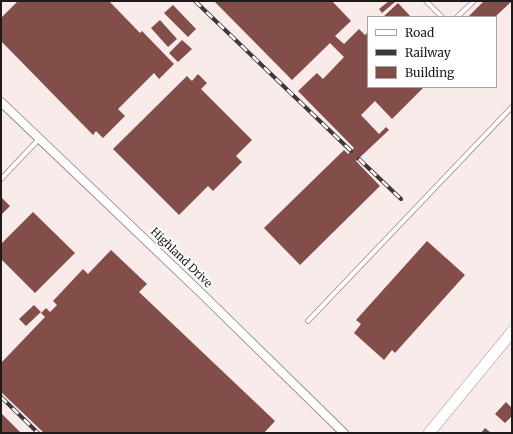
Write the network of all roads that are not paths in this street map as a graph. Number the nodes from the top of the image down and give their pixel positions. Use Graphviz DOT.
graph roads {
  1 [pos="426,1"];
  2 [pos="474,1"];
  3 [pos="441,16"];
  4 [pos="459,16"];
  5 [pos="1,102"];
  6 [pos="512,107"];
  7 [pos="40,138"];
  8 [pos="1,179"];
  9 [pos="308,321"];
  10 [pos="512,332"];
  11 [pos="344,433"];
  12 [pos="429,433"];
  1 -- 3 [label="lane"];
  2 -- 4 [label="lane"];
  5 -- 7 [label="street, Highland Drive"];
  6 -- 9 [label="lane"];
  7 -- 8 [label="lane"];
  7 -- 11 [label="street, Highland Drive"];
  10 -- 12 [label="main road"];
}
